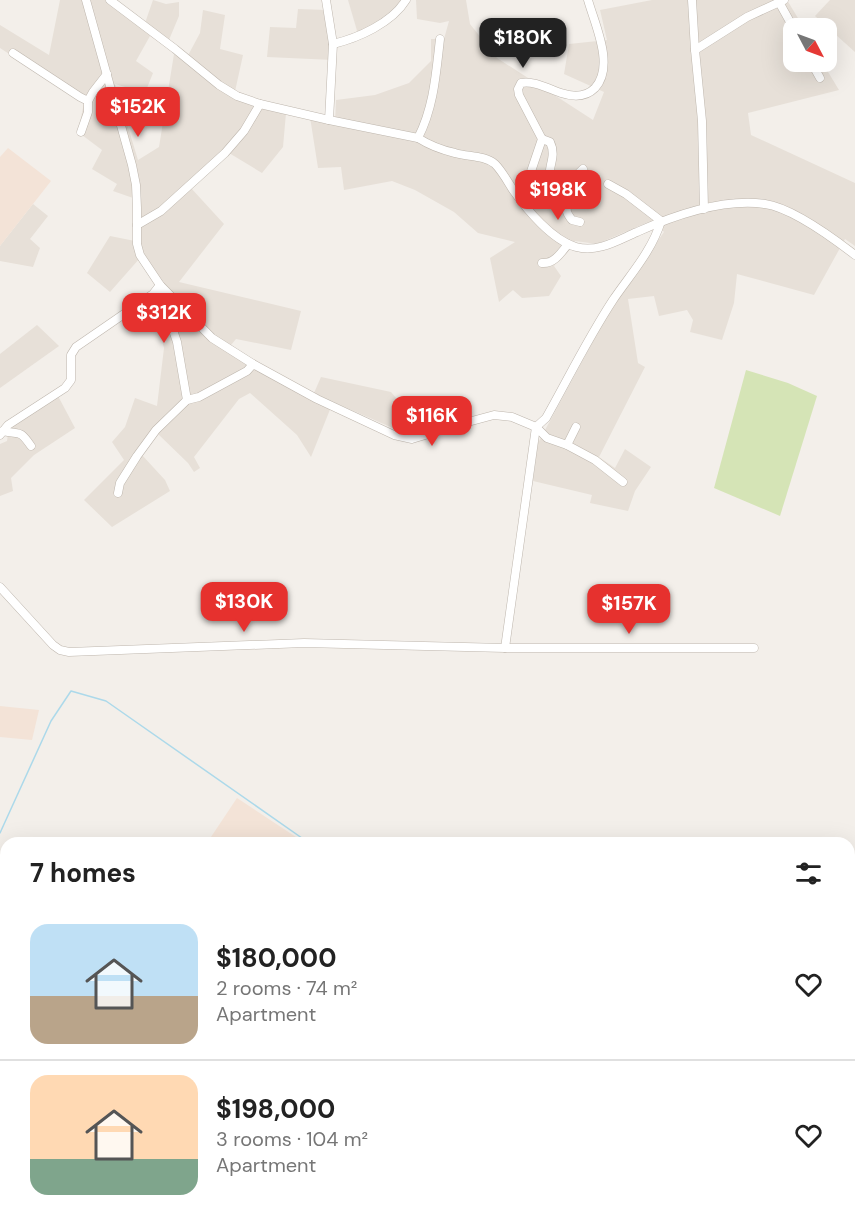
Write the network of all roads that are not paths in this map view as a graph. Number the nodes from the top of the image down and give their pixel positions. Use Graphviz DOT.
graph roads {
  1 [pos="86,0"];
  2 [pos="110,0"];
  3 [pos="326,0"];
  4 [pos="406,0"];
  5 [pos="588,0"];
  6 [pos="692,0"];
  7 [pos="781,1"];
  8 [pos="789,18"];
  9 [pos="440,39"];
  10 [pos="333,44"];
  11 [pos="695,50"];
  12 [pos="13,53"];
  13 [pos="817,72"];
  14 [pos="107,74"];
  15 [pos="820,78"];
  16 [pos="88,101"];
  17 [pos="260,104"];
  18 [pos="329,120"];
  19 [pos="81,132"];
  20 [pos="418,138"];
  21 [pos="542,139"];
  22 [pos="583,169"];
  23 [pos="608,184"];
  24 [pos="561,190"];
  25 [pos="521,201"];
  26 [pos="704,208"];
  27 [pos="661,221"];
  28 [pos="580,222"];
  29 [pos="137,225"];
  30 [pos="568,244"];
  31 [pos="855,255"];
  32 [pos="542,262"];
  33 [pos="160,285"];
  34 [pos="253,364"];
  35 [pos="187,400"];
  36 [pos="536,427"];
  37 [pos="576,427"];
  38 [pos="2,433"];
  39 [pos="567,444"];
  40 [pos="31,446"];
  41 [pos="623,482"];
  42 [pos="117,493"];
  43 [pos="0,587"];
  44 [pos="505,648"];
  45 [pos="754,648"];
  1 -- 14 [label="street"];
  2 -- 17 [label="street"];
  3 -- 10 [label="street"];
  4 -- 10 [label="street"];
  5 -- 21 [label="street"];
  6 -- 11 [label="street"];
  7 -- 8 [label="street"];
  7 -- 11 [label="street"];
  9 -- 20 [label="street"];
  10 -- 18 [label="street"];
  11 -- 26 [label="street"];
  12 -- 16 [label="street"];
  13 -- 15 [label="street"];
  14 -- 16 [label="street"];
  14 -- 29 [label="street"];
  16 -- 19 [label="street"];
  17 -- 18 [label="street"];
  17 -- 29 [label="street"];
  18 -- 20 [label="street"];
  20 -- 25 [label="street"];
  21 -- 24 [label="street"];
  21 -- 25 [label="street"];
  22 -- 24 [label="street"];
  23 -- 27 [label="street"];
  24 -- 28 [label="street"];
  25 -- 30 [label="street"];
  26 -- 27 [label="street"];
  26 -- 31 [label="street"];
  27 -- 30 [label="street"];
  27 -- 36 [label="street"];
  29 -- 33 [label="street"];
  30 -- 32 [label="street"];
  33 -- 34 [label="street"];
  33 -- 35 [label="street"];
  33 -- 38 [label="street"];
  34 -- 35 [label="street"];
  34 -- 36 [label="street"];
  35 -- 42 [label="street"];
  36 -- 39 [label="street"];
  36 -- 44 [label="street"];
  37 -- 39 [label="street"];
  38 -- 40 [label="street"];
  39 -- 41 [label="street"];
  43 -- 44 [label="street"];
  44 -- 45 [label="street"];
}
